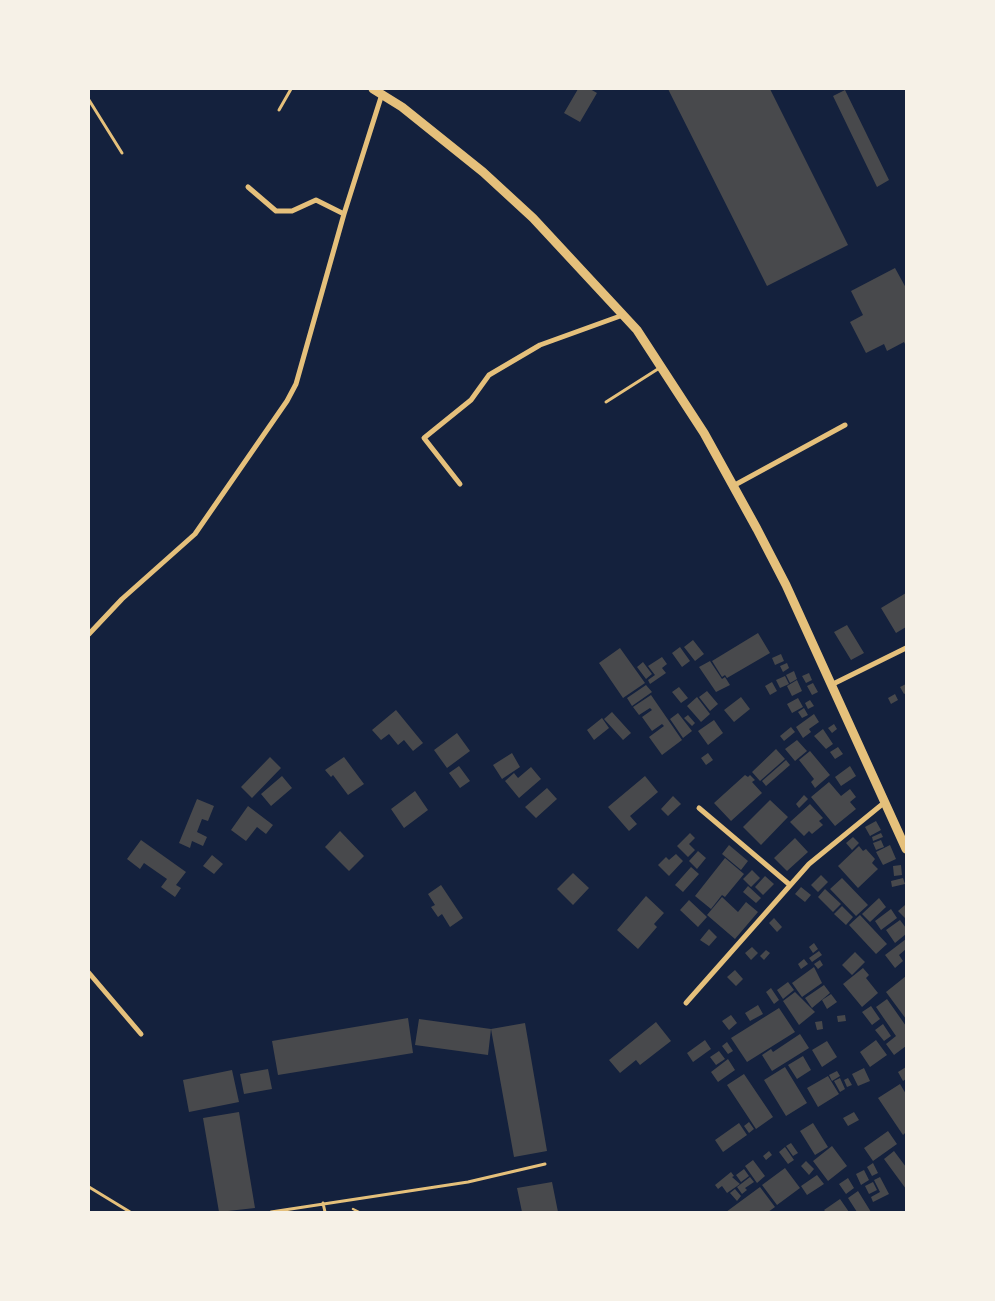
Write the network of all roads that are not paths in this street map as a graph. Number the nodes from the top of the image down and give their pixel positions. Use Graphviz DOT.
graph roads {
  1 [pos="291,89"];
  2 [pos="373,89"];
  3 [pos="382,94"];
  4 [pos="89,100"];
  5 [pos="279,110"];
  6 [pos="122,153"];
  7 [pos="248,187"];
  8 [pos="344,214"];
  9 [pos="624,315"];
  10 [pos="661,367"];
  11 [pos="606,402"];
  12 [pos="845,425"];
  13 [pos="460,484"];
  14 [pos="733,486"];
  15 [pos="89,634"];
  16 [pos="906,648"];
  17 [pos="831,685"];
  18 [pos="885,802"];
  19 [pos="699,808"];
  20 [pos="906,848"];
  21 [pos="790,885"];
  22 [pos="89,973"];
  23 [pos="686,1003"];
  24 [pos="140,1034"];
  25 [pos="544,1164"];
  26 [pos="89,1187"];
  27 [pos="323,1203"];
  28 [pos="130,1212"];
  29 [pos="271,1212"];
  30 [pos="325,1212"];
  1 -- 5 [label="lane"];
  2 -- 3 [label="street"];
  3 -- 8 [label="street"];
  3 -- 9 [label="street"];
  4 -- 6 [label="lane"];
  7 -- 8 [label="street"];
  8 -- 15 [label="street"];
  9 -- 10 [label="street"];
  9 -- 13 [label="street"];
  10 -- 11 [label="lane"];
  10 -- 14 [label="street"];
  12 -- 14 [label="street"];
  14 -- 17 [label="street"];
  16 -- 17 [label="street"];
  17 -- 18 [label="street"];
  18 -- 20 [label="street"];
  18 -- 21 [label="street"];
  19 -- 21 [label="street"];
  21 -- 23 [label="street"];
  22 -- 24 [label="street"];
  25 -- 27 [label="lane"];
  26 -- 28 [label="lane"];
  27 -- 29 [label="lane"];
  27 -- 30 [label="lane"];
}
